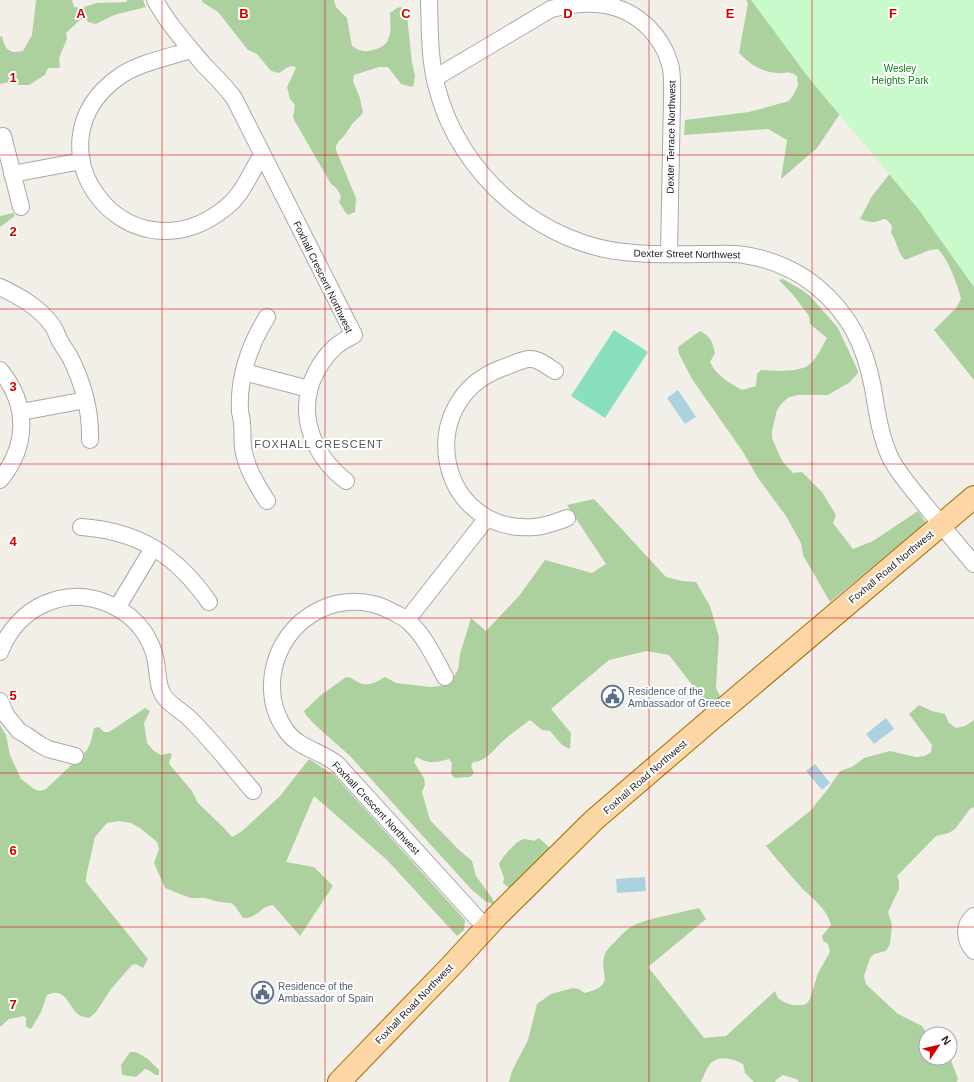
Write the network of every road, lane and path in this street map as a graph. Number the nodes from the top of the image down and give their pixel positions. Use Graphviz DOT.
graph roads {
  1 [pos="154,0"];
  2 [pos="428,0"];
  3 [pos="191,50"];
  4 [pos="435,78"];
  5 [pos="3,136"];
  6 [pos="262,155"];
  7 [pos="82,161"];
  8 [pos="12,174"];
  9 [pos="21,207"];
  10 [pos="669,254"];
  11 [pos="0,287"];
  12 [pos="268,317"];
  13 [pos="0,370"];
  14 [pos="555,371"];
  15 [pos="244,372"];
  16 [pos="309,389"];
  17 [pos="86,400"];
  18 [pos="21,412"];
  19 [pos="90,440"];
  20 [pos="0,480"];
  21 [pos="346,481"];
  22 [pos="974,496"];
  23 [pos="267,501"];
  24 [pos="487,518"];
  25 [pos="567,518"];
  26 [pos="941,525"];
  27 [pos="81,527"];
  28 [pos="153,548"];
  29 [pos="974,564"];
  30 [pos="209,602"];
  31 [pos="117,608"];
  32 [pos="407,620"];
  33 [pos="0,652"];
  34 [pos="445,677"];
  35 [pos="0,701"];
  36 [pos="75,756"];
  37 [pos="253,791"];
  38 [pos="974,916"];
  39 [pos="486,928"];
  40 [pos="974,951"];
  41 [pos="339,1082"];
  1 -- 3 [label="street, Foxhall Crescent Northwest"];
  2 -- 4 [label="street, Dexter Street Northwest"];
  3 -- 6 [label="street, Foxhall Crescent Northwest"];
  3 -- 7 [label="street"];
  4 -- 10 [label="street, Dexter Street Northwest"];
  4 -- 10 [label="street, Dexter Terrace Northwest"];
  5 -- 8 [label="street"];
  6 -- 7 [label="street"];
  6 -- 16 [label="street, Foxhall Crescent Northwest"];
  7 -- 8 [label="street"];
  8 -- 9 [label="street"];
  10 -- 26 [label="street, Dexter Street Northwest"];
  11 -- 17 [label="street"];
  12 -- 15 [label="street"];
  13 -- 18 [label="street"];
  14 -- 24 [label="street"];
  15 -- 16 [label="street"];
  15 -- 23 [label="street"];
  16 -- 21 [label="street, Foxhall Crescent Northwest"];
  17 -- 18 [label="street"];
  17 -- 19 [label="street"];
  18 -- 20 [label="street"];
  22 -- 26 [label="main road, Foxhall Road Northwest"];
  24 -- 25 [label="street"];
  24 -- 32 [label="street"];
  26 -- 29 [label="street, Dexter Street Northwest"];
  26 -- 39 [label="main road, Foxhall Road Northwest"];
  27 -- 28 [label="street"];
  28 -- 30 [label="street"];
  28 -- 31 [label="street"];
  31 -- 33 [label="street"];
  31 -- 37 [label="street"];
  32 -- 34 [label="street, Foxhall Crescent Northwest"];
  32 -- 39 [label="street, Foxhall Crescent Northwest"];
  35 -- 36 [label="street"];
  38 -- 40 [label="street"];
  39 -- 41 [label="main road, Foxhall Road Northwest"];
}
